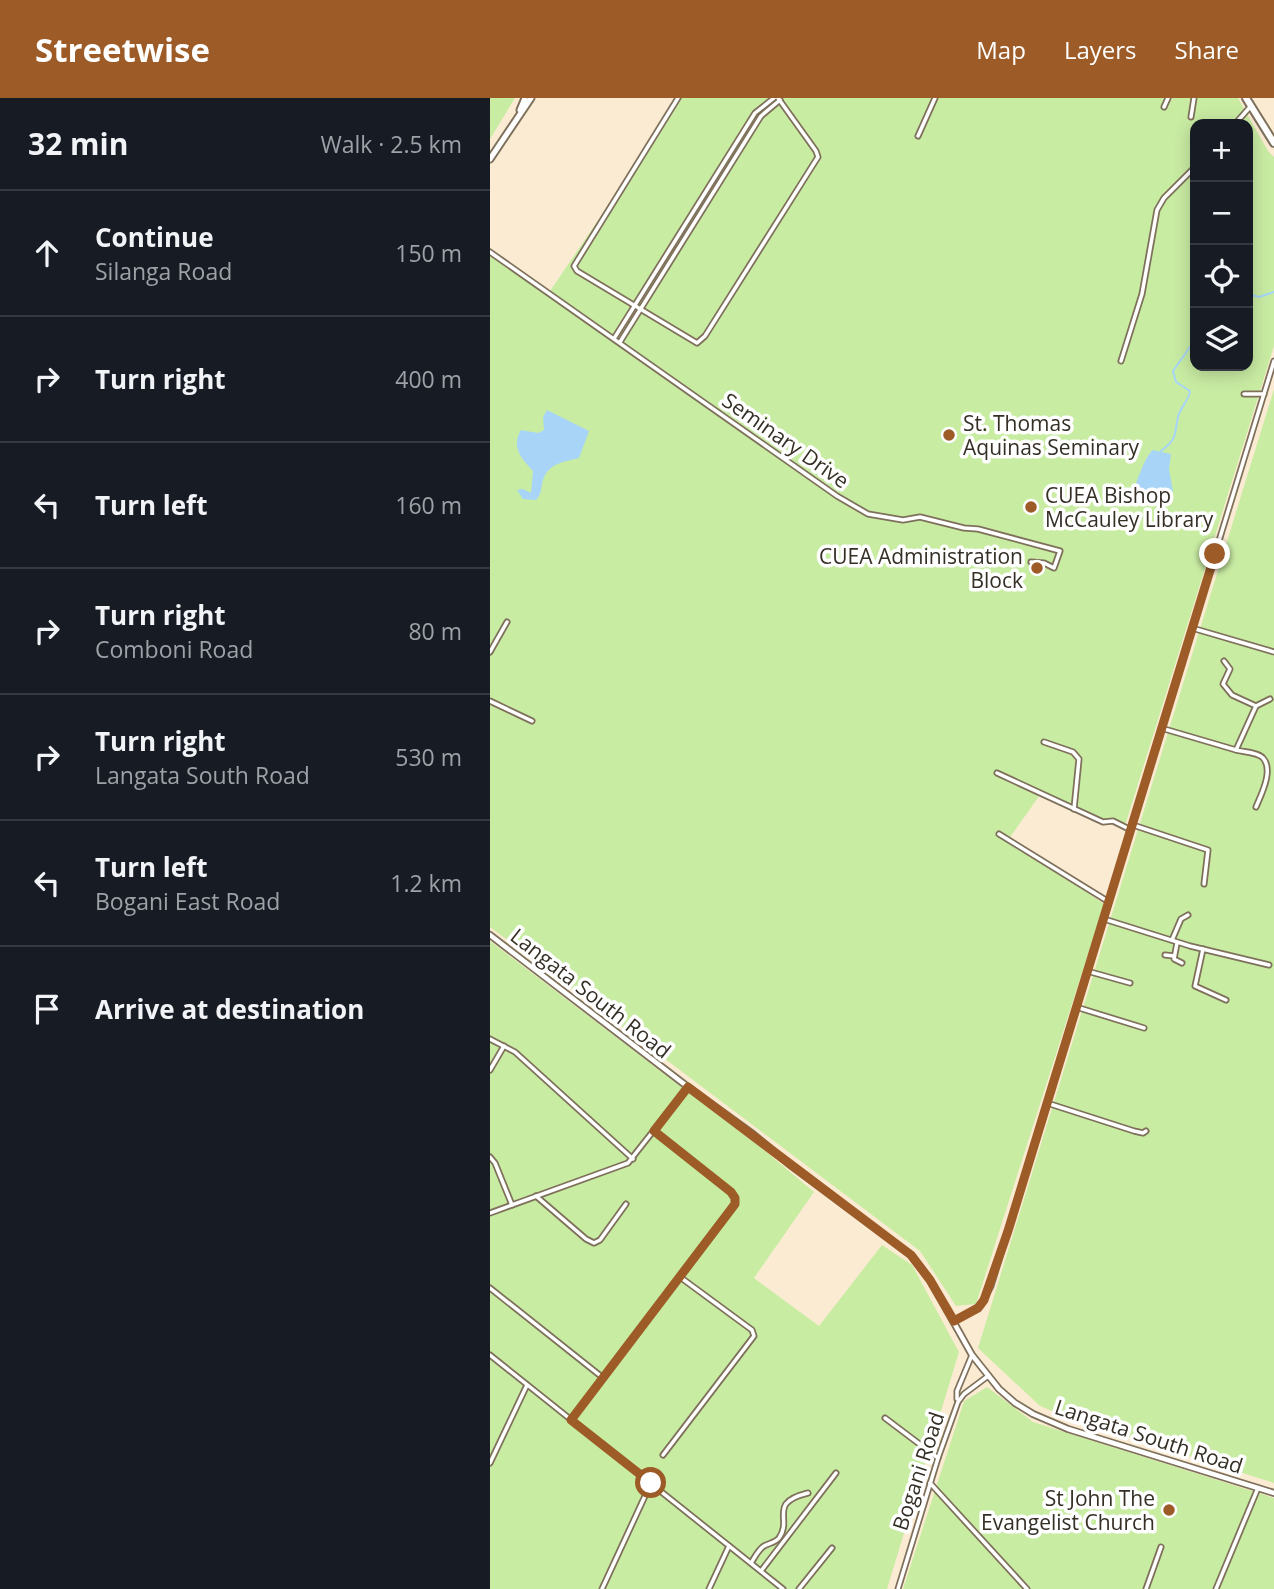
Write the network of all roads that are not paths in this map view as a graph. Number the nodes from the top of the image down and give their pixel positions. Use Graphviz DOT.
graph roads {
  1 [pos="525,98"];
  2 [pos="531,98"];
  3 [pos="678,98"];
  4 [pos="935,98"];
  5 [pos="1168,98"];
  6 [pos="1194,98"];
  7 [pos="1246,98"];
  8 [pos="777,99"];
  9 [pos="1251,106"];
  10 [pos="1164,107"];
  11 [pos="517,116"];
  12 [pos="1191,117"];
  13 [pos="1240,119"];
  14 [pos="918,136"];
  15 [pos="1274,143"];
  16 [pos="490,159"];
  17 [pos="1190,172"];
  18 [pos="490,252"];
  19 [pos="637,307"];
  20 [pos="614,338"];
  21 [pos="620,342"];
  22 [pos="1121,361"];
  23 [pos="1274,361"];
  24 [pos="1244,394"];
  25 [pos="1264,394"];
  26 [pos="1031,562"];
  27 [pos="507,622"];
  28 [pos="1192,628"];
  29 [pos="490,652"];
  30 [pos="1274,652"];
  31 [pos="1224,661"];
  32 [pos="1270,699"];
  33 [pos="490,701"];
  34 [pos="1256,706"];
  35 [pos="532,721"];
  36 [pos="1161,728"];
  37 [pos="1044,742"];
  38 [pos="1236,750"];
  39 [pos="997,773"];
  40 [pos="1256,807"];
  41 [pos="1074,809"];
  42 [pos="1132,827"];
  43 [pos="999,834"];
  44 [pos="1204,884"];
  45 [pos="1109,902"];
  46 [pos="1188,915"];
  47 [pos="1104,919"];
  48 [pos="490,935"];
  49 [pos="1174,941"];
  50 [pos="1203,949"];
  51 [pos="1165,955"];
  52 [pos="1174,956"];
  53 [pos="1182,963"];
  54 [pos="1269,965"];
  55 [pos="1087,971"];
  56 [pos="1130,983"];
  57 [pos="1226,1000"];
  58 [pos="1076,1007"];
  59 [pos="1143,1028"];
  60 [pos="490,1039"];
  61 [pos="504,1046"];
  62 [pos="490,1070"];
  63 [pos="688,1087"];
  64 [pos="1047,1103"];
  65 [pos="1146,1130"];
  66 [pos="654,1131"];
  67 [pos="490,1157"];
  68 [pos="633,1159"];
  69 [pos="536,1196"];
  70 [pos="626,1204"];
  71 [pos="512,1205"];
  72 [pos="490,1213"];
  73 [pos="680,1277"];
  74 [pos="490,1288"];
  75 [pos="954,1321"];
  76 [pos="490,1355"];
  77 [pos="972,1355"];
  78 [pos="988,1376"];
  79 [pos="602,1377"];
  80 [pos="527,1385"];
  81 [pos="958,1402"];
  82 [pos="885,1418"];
  83 [pos="571,1420"];
  84 [pos="663,1455"];
  85 [pos="938,1458"];
  86 [pos="490,1463"];
  87 [pos="836,1473"];
  88 [pos="651,1483"];
  89 [pos="930,1483"];
  90 [pos="1258,1488"];
  91 [pos="808,1493"];
  92 [pos="1274,1493"];
  93 [pos="729,1546"];
  94 [pos="1161,1547"];
  95 [pos="832,1548"];
  96 [pos="751,1563"];
  97 [pos="761,1571"];
  98 [pos="602,1589"];
  99 [pos="709,1589"];
  100 [pos="783,1589"];
  101 [pos="799,1589"];
  102 [pos="898,1589"];
  103 [pos="1027,1589"];
  104 [pos="1146,1589"];
  105 [pos="1216,1589"];
  1 -- 11 [label="main road"];
  2 -- 11 [label="main road"];
  3 -- 19 [label="street"];
  4 -- 14 [label="street"];
  5 -- 10 [label="street"];
  6 -- 12 [label="street"];
  7 -- 9 [label="highway"];
  8 -- 19 [label="street"];
  8 -- 19 [label="street"];
  9 -- 13 [label="street"];
  9 -- 15 [label="highway"];
  11 -- 16 [label="main road"];
  17 -- 22 [label="street"];
  18 -- 20 [label="street, Seminary Drive"];
  19 -- 20 [label="street"];
  19 -- 21 [label="street"];
  20 -- 21 [label="street, Seminary Drive"];
  21 -- 26 [label="street, Seminary Drive"];
  23 -- 25 [label="street"];
  24 -- 25 [label="street"];
  25 -- 28 [label="street"];
  27 -- 29 [label="street"];
  28 -- 30 [label="street"];
  28 -- 36 [label="street"];
  31 -- 34 [label="street"];
  32 -- 34 [label="street"];
  33 -- 35 [label="street"];
  34 -- 38 [label="street"];
  36 -- 38 [label="street"];
  36 -- 42 [label="street"];
  37 -- 41 [label="street"];
  38 -- 40 [label="street"];
  39 -- 41 [label="street"];
  41 -- 42 [label="street"];
  42 -- 44 [label="street"];
  42 -- 45 [label="street"];
  43 -- 45 [label="street"];
  45 -- 47 [label="street"];
  46 -- 49 [label="street"];
  47 -- 49 [label="street"];
  47 -- 55 [label="street"];
  48 -- 63 [label="street, Langata South Road"];
  49 -- 50 [label="street"];
  49 -- 52 [label="street"];
  50 -- 54 [label="street"];
  50 -- 57 [label="street"];
  51 -- 52 [label="street"];
  52 -- 53 [label="street"];
  55 -- 56 [label="street"];
  55 -- 58 [label="street"];
  58 -- 59 [label="street"];
  58 -- 64 [label="street"];
  60 -- 61 [label="street"];
  61 -- 62 [label="street"];
  61 -- 68 [label="street"];
  63 -- 66 [label="street"];
  63 -- 75 [label="street, Langata South Road"];
  64 -- 65 [label="street"];
  64 -- 75 [label="street"];
  66 -- 68 [label="street"];
  66 -- 73 [label="street"];
  67 -- 71 [label="street"];
  68 -- 69 [label="street"];
  69 -- 70 [label="street"];
  69 -- 71 [label="street"];
  71 -- 72 [label="street"];
  73 -- 79 [label="street"];
  73 -- 84 [label="street"];
  74 -- 79 [label="street"];
  75 -- 77 [label="street, Langata South Road"];
  76 -- 80 [label="street"];
  77 -- 78 [label="street, Langata South Road"];
  77 -- 81 [label="street"];
  78 -- 81 [label="street, Bogani Road"];
  78 -- 90 [label="street, Langata South Road"];
  79 -- 83 [label="street"];
  80 -- 83 [label="street"];
  80 -- 86 [label="street"];
  81 -- 85 [label="street, Bogani Road"];
  82 -- 85 [label="street"];
  83 -- 88 [label="street"];
  85 -- 89 [label="street, Bogani Road"];
  87 -- 97 [label="street"];
  88 -- 93 [label="street"];
  88 -- 98 [label="street"];
  89 -- 102 [label="street, Bogani Road"];
  89 -- 103 [label="street"];
  90 -- 92 [label="street, Langata South Road"];
  90 -- 105 [label="street"];
  91 -- 96 [label="street"];
  93 -- 96 [label="street"];
  93 -- 99 [label="street"];
  94 -- 104 [label="street"];
  95 -- 101 [label="street"];
  96 -- 97 [label="street"];
  97 -- 100 [label="street"];
}
